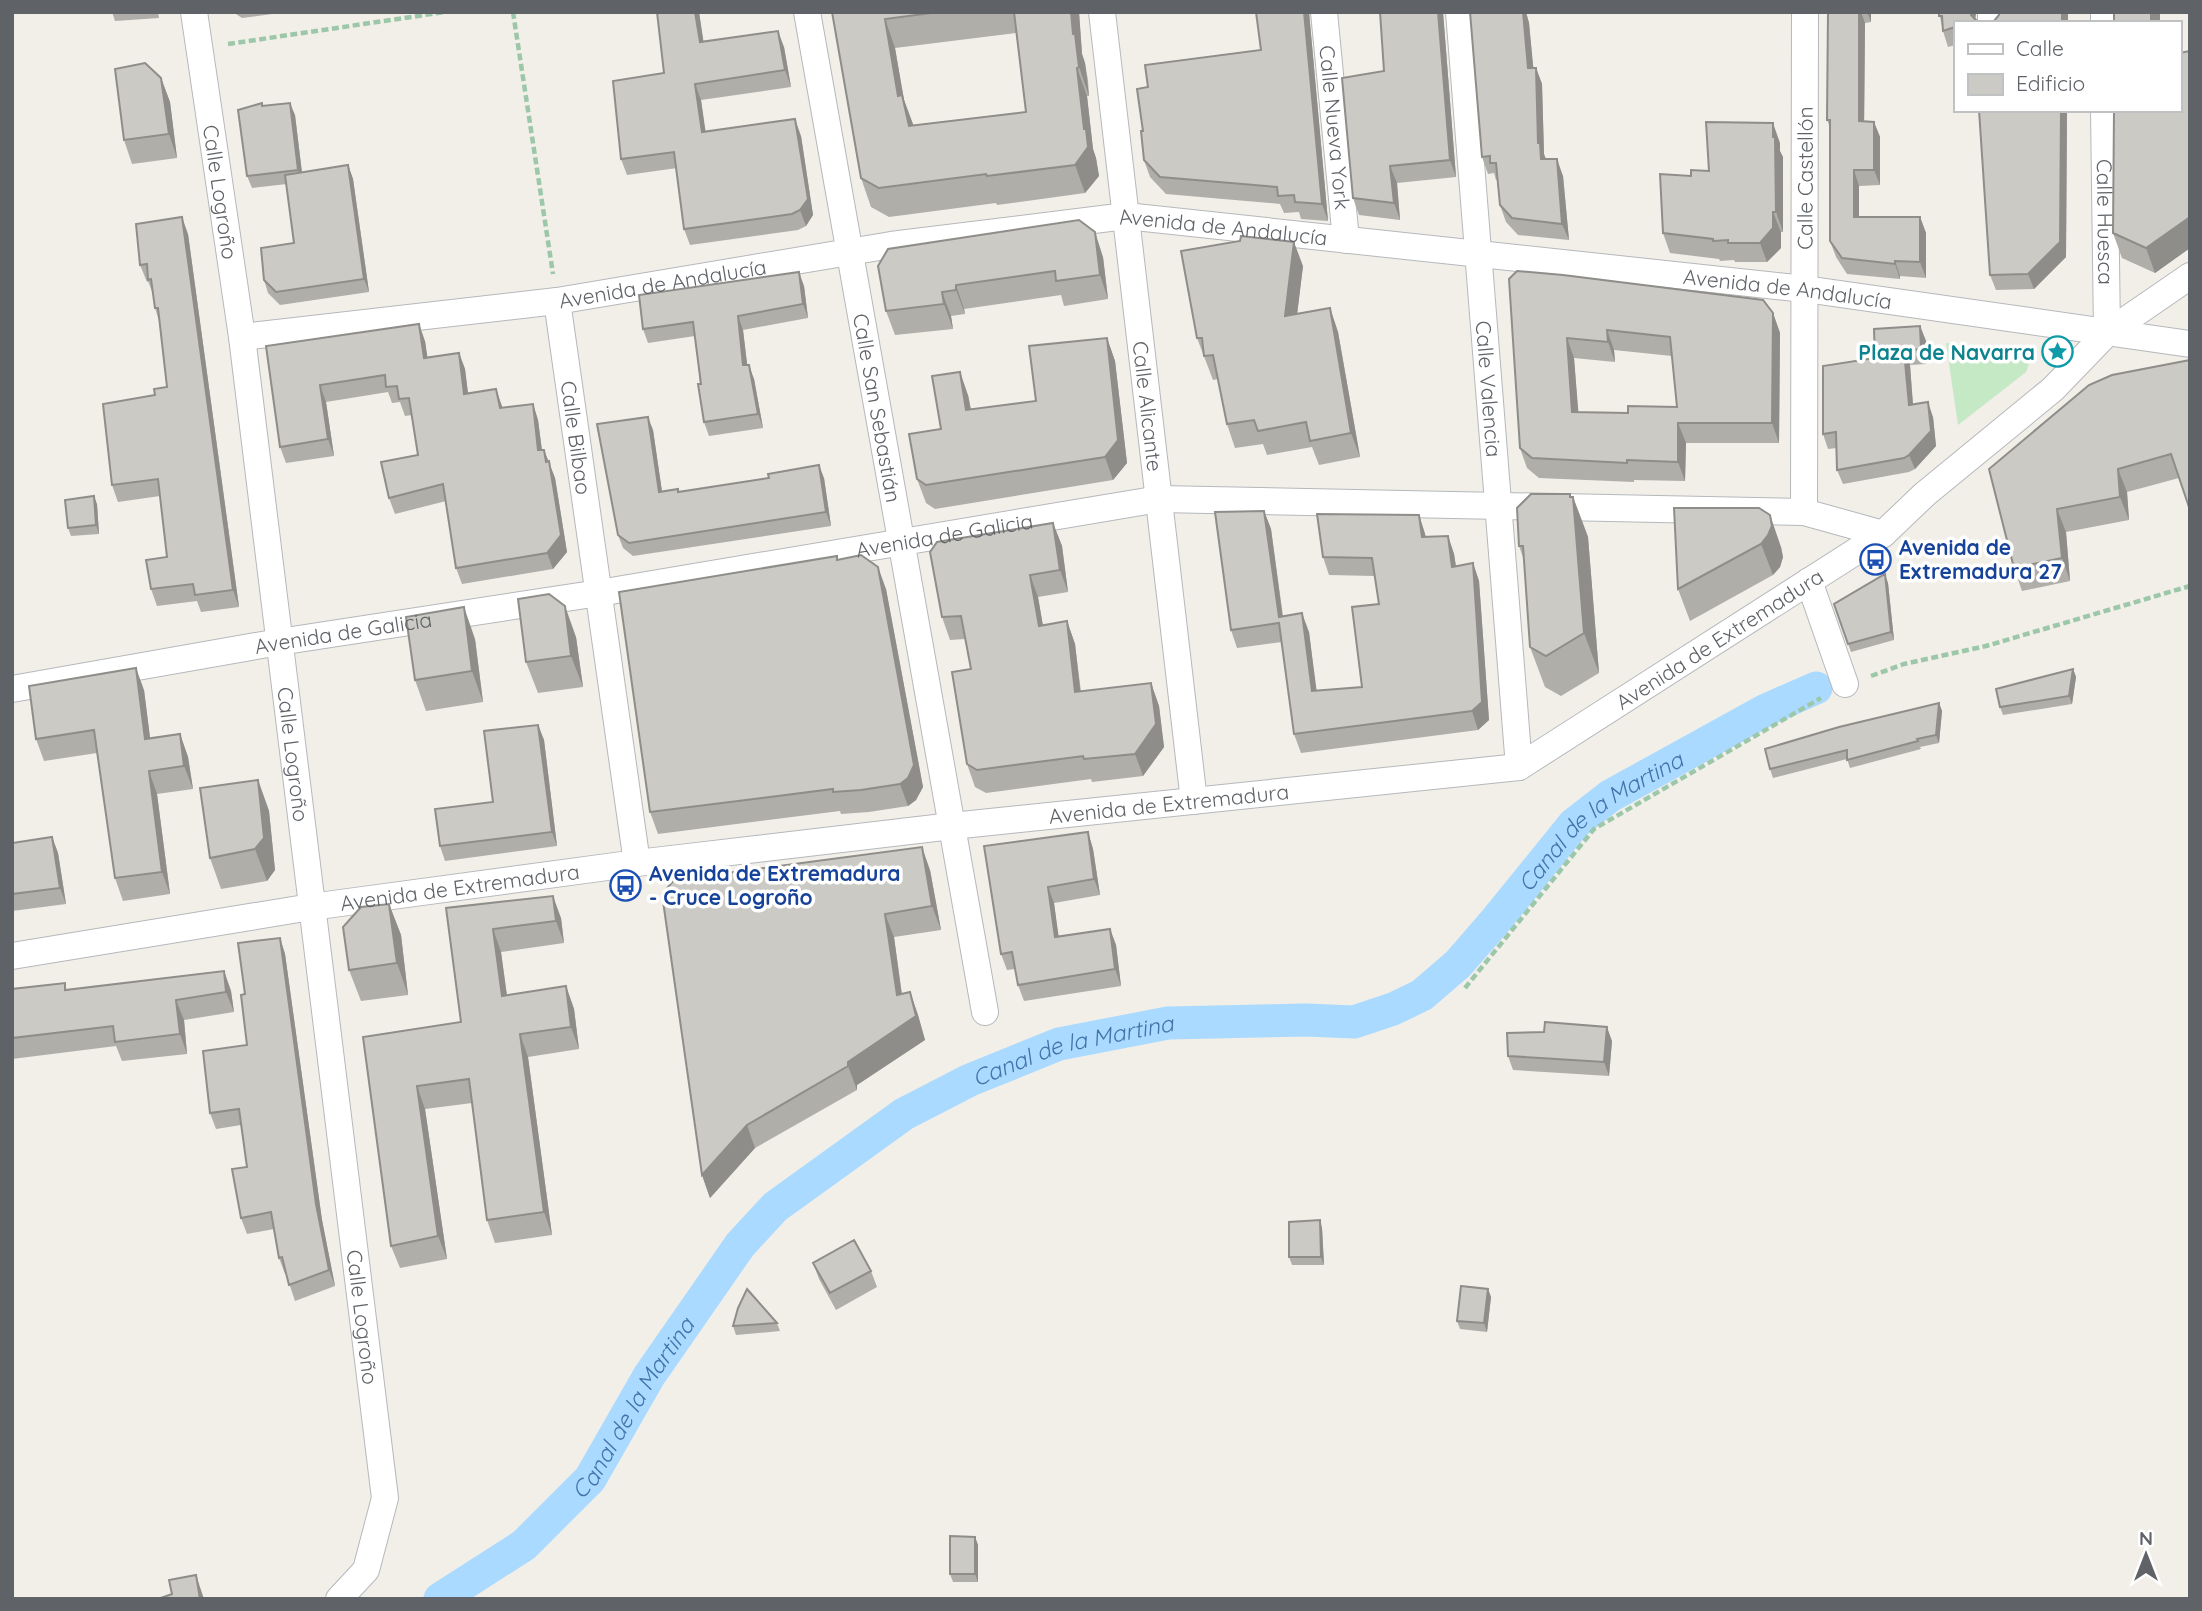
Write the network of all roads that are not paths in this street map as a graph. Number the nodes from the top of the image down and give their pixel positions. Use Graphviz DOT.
graph roads {
  1 [pos="194,12"];
  2 [pos="807,12"];
  3 [pos="1102,12"];
  4 [pos="1324,12"];
  5 [pos="1459,12"];
  6 [pos="1805,12"];
  7 [pos="2104,112"];
  8 [pos="1126,216"];
  9 [pos="1346,240"];
  10 [pos="850,253"];
  11 [pos="1478,254"];
  12 [pos="2190,276"];
  13 [pos="1805,289"];
  14 [pos="557,301"];
  15 [pos="2107,333"];
  16 [pos="242,337"];
  17 [pos="2190,344"];
  18 [pos="1159,499"];
  19 [pos="1498,506"];
  20 [pos="1804,512"];
  21 [pos="1883,534"];
  22 [pos="901,542"];
  23 [pos="1809,582"];
  24 [pos="599,593"];
  25 [pos="279,642"];
  26 [pos="1845,684"];
  27 [pos="12,689"];
  28 [pos="1519,767"];
  29 [pos="1194,801"];
  30 [pos="952,826"];
  31 [pos="637,863"];
  32 [pos="311,907"];
  33 [pos="12,956"];
  34 [pos="985,1012"];
  35 [pos="339,1599"];
  1 -- 16 [label="street, Calle Logroño"];
  2 -- 10 [label="street, Calle San Sebastián"];
  3 -- 8 [label="street, Calle Alicante"];
  4 -- 9 [label="street, Calle Nueva York"];
  5 -- 11 [label="street, Calle Valencia"];
  6 -- 13 [label="street, Calle Castellón"];
  7 -- 15 [label="street, Calle Huesca"];
  8 -- 9 [label="street, Avenida de Andalucía"];
  8 -- 10 [label="street, Avenida de Andalucía"];
  8 -- 18 [label="street, Calle Alicante"];
  9 -- 11 [label="street, Avenida de Andalucía"];
  10 -- 14 [label="street, Avenida de Andalucía"];
  10 -- 22 [label="street, Calle San Sebastián"];
  11 -- 13 [label="street, Avenida de Andalucía"];
  11 -- 19 [label="street, Calle Valencia"];
  12 -- 15 [label="street"];
  13 -- 15 [label="street, Avenida de Andalucía"];
  13 -- 20 [label="street, Calle Castellón"];
  14 -- 16 [label="street, Avenida de Andalucía"];
  14 -- 24 [label="street, Calle Bilbao"];
  15 -- 17 [label="street"];
  15 -- 21 [label="street, Avenida de Extremadura"];
  16 -- 25 [label="street, Calle Logroño"];
  18 -- 19 [label="street, Avenida de Galicia"];
  18 -- 22 [label="street, Avenida de Galicia"];
  18 -- 29 [label="street, Calle Alicante"];
  19 -- 20 [label="street, Avenida de Galicia"];
  19 -- 28 [label="street, Calle Valencia"];
  20 -- 21 [label="street, Avenida de Galicia"];
  21 -- 23 [label="street, Avenida de Extremadura"];
  22 -- 24 [label="street, Avenida de Galicia"];
  22 -- 30 [label="street, Calle San Sebastián"];
  23 -- 26 [label="street"];
  23 -- 28 [label="street, Avenida de Extremadura"];
  24 -- 25 [label="street, Avenida de Galicia"];
  24 -- 31 [label="street, Calle Bilbao"];
  25 -- 27 [label="street, Avenida de Galicia"];
  25 -- 32 [label="street, Calle Logroño"];
  28 -- 29 [label="street, Avenida de Extremadura"];
  29 -- 30 [label="street, Avenida de Extremadura"];
  30 -- 31 [label="street, Avenida de Extremadura"];
  30 -- 34 [label="street, Calle San Sebastián"];
  31 -- 32 [label="street, Avenida de Extremadura"];
  32 -- 33 [label="street, Avenida de Extremadura"];
  32 -- 35 [label="street, Calle Logroño"];
}
